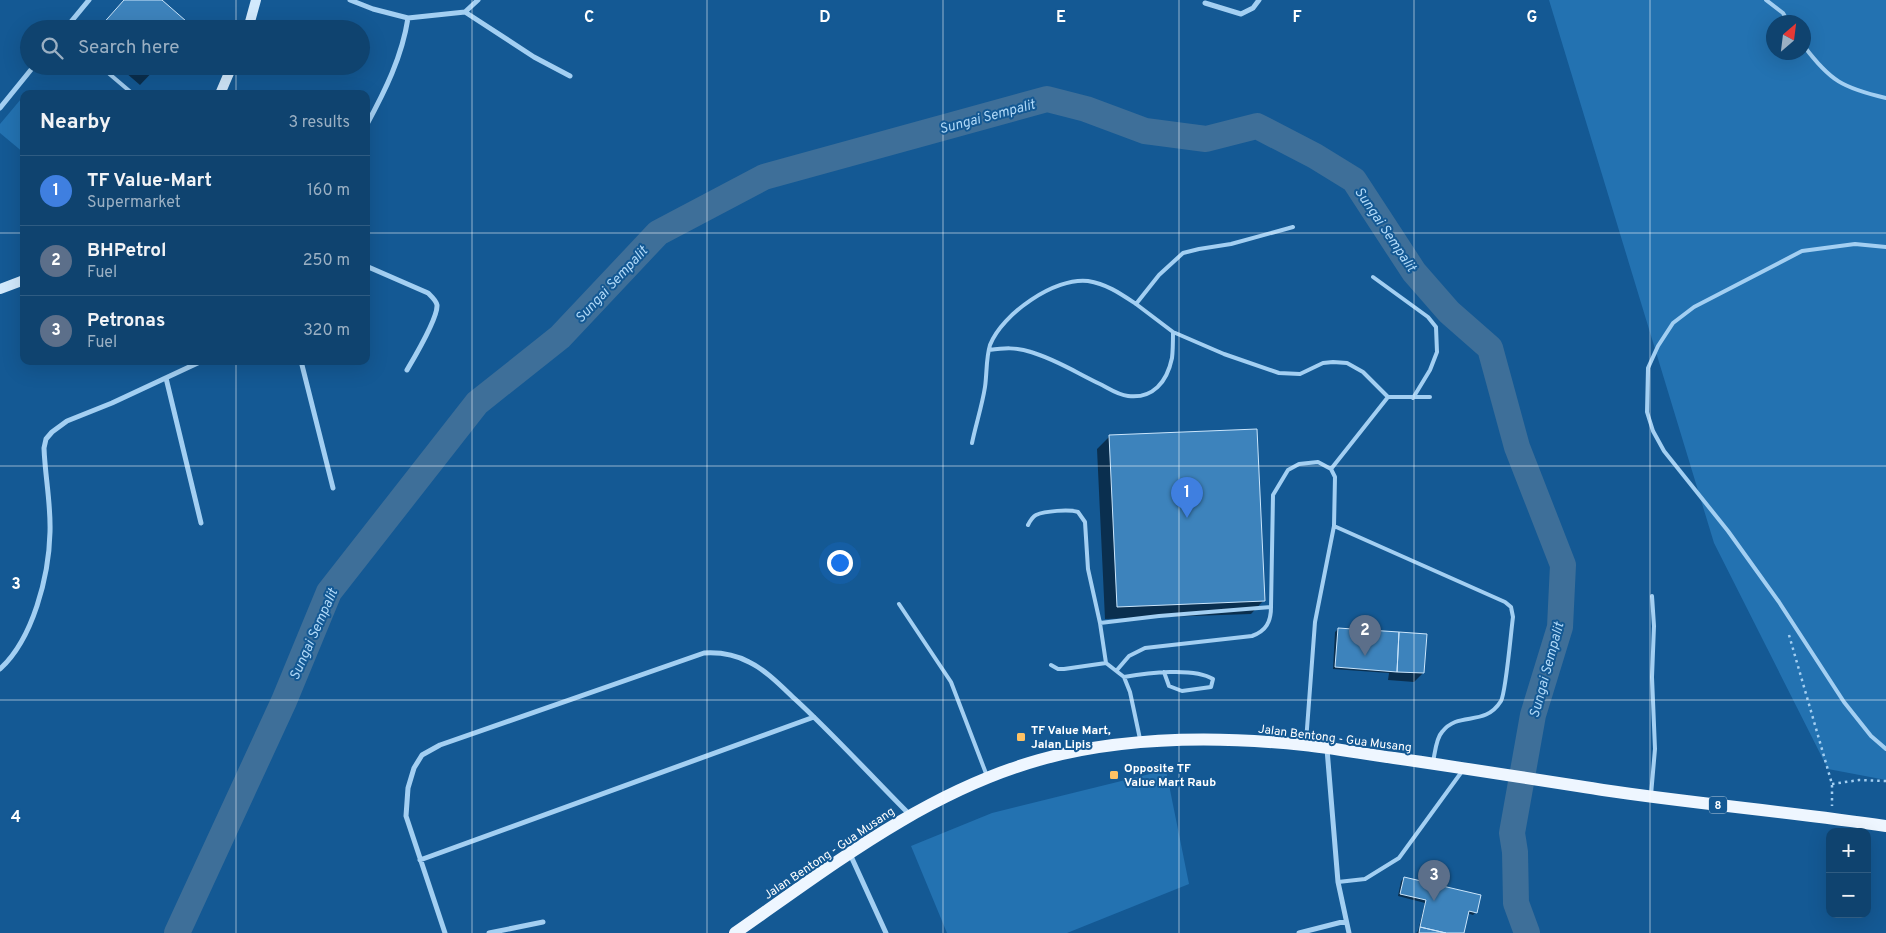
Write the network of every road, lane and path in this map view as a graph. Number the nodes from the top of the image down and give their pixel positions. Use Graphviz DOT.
graph roads {
  1 [pos="90,0"];
  2 [pos="256,0"];
  3 [pos="350,0"];
  4 [pos="478,0"];
  5 [pos="1259,0"];
  6 [pos="1766,0"];
  7 [pos="1205,3"];
  8 [pos="465,12"];
  9 [pos="1784,15"];
  10 [pos="408,18"];
  11 [pos="73,20"];
  12 [pos="250,20"];
  13 [pos="1811,56"];
  14 [pos="27,75"];
  15 [pos="111,75"];
  16 [pos="228,75"];
  17 [pos="570,76"];
  18 [pos="128,90"];
  19 [pos="222,90"];
  20 [pos="1886,98"];
  21 [pos="0,108"];
  22 [pos="370,118"];
  23 [pos="1293,227"];
  24 [pos="1886,247"];
  25 [pos="370,268"];
  26 [pos="1373,277"];
  27 [pos="20,282"];
  28 [pos="0,290"];
  29 [pos="1136,304"];
  30 [pos="1173,332"];
  31 [pos="989,350"];
  32 [pos="194,365"];
  33 [pos="302,365"];
  34 [pos="407,370"];
  35 [pos="166,378"];
  36 [pos="1388,397"];
  37 [pos="1430,397"];
  38 [pos="1413,398"];
  39 [pos="972,443"];
  40 [pos="1331,469"];
  41 [pos="333,488"];
  42 [pos="201,523"];
  43 [pos="1028,525"];
  44 [pos="1334,526"];
  45 [pos="1652,596"];
  46 [pos="899,604"];
  47 [pos="1271,607"];
  48 [pos="1100,623"];
  49 [pos="1787,630"];
  50 [pos="1106,663"];
  51 [pos="1051,665"];
  52 [pos="0,669"];
  53 [pos="1117,670"];
  54 [pos="1164,672"];
  55 [pos="1124,677"];
  56 [pos="814,717"];
  57 [pos="1141,744"];
  58 [pos="1306,745"];
  59 [pos="1326,748"];
  60 [pos="1886,749"];
  61 [pos="1433,764"];
  62 [pos="1465,768"];
  63 [pos="988,777"];
  64 [pos="1886,781"];
  65 [pos="1832,784"];
  66 [pos="1650,797"];
  67 [pos="910,816"];
  68 [pos="1832,818"];
  69 [pos="1886,826"];
  70 [pos="850,853"];
  71 [pos="420,860"];
  72 [pos="1338,882"];
  73 [pos="1346,921"];
  74 [pos="543,922"];
  75 [pos="445,933"];
  76 [pos="489,933"];
  77 [pos="735,933"];
  78 [pos="886,933"];
  79 [pos="1299,933"];
  80 [pos="1349,933"];
  1 -- 11 [label="street"];
  2 -- 12 [label="street"];
  3 -- 10 [label="street"];
  4 -- 8 [label="street"];
  5 -- 7 [label="street"];
  6 -- 9 [label="lane"];
  8 -- 10 [label="street"];
  8 -- 17 [label="street"];
  10 -- 22 [label="street"];
  13 -- 20 [label="lane"];
  14 -- 21 [label="street"];
  15 -- 18 [label="lane"];
  16 -- 19 [label="street"];
  23 -- 29 [label="lane"];
  24 -- 60 [label="lane"];
  25 -- 34 [label="street"];
  26 -- 38 [label="lane"];
  27 -- 28 [label="street"];
  29 -- 30 [label="lane"];
  29 -- 31 [label="lane"];
  30 -- 31 [label="lane"];
  30 -- 36 [label="lane"];
  31 -- 39 [label="lane"];
  32 -- 35 [label="street"];
  33 -- 41 [label="street"];
  35 -- 42 [label="street"];
  35 -- 52 [label="street"];
  36 -- 38 [label="lane"];
  36 -- 40 [label="lane"];
  37 -- 38 [label="lane"];
  40 -- 44 [label="lane"];
  40 -- 47 [label="lane"];
  43 -- 48 [label="lane"];
  44 -- 58 [label="lane"];
  44 -- 61 [label="lane"];
  45 -- 66 [label="lane"];
  46 -- 63 [label="lane"];
  47 -- 48 [label="lane"];
  47 -- 53 [label="lane"];
  48 -- 50 [label="lane"];
  49 -- 65 [label="path"];
  50 -- 51 [label="lane"];
  50 -- 53 [label="lane"];
  53 -- 55 [label="lane"];
  54 -- 54 [label="lane"];
  54 -- 55 [label="lane"];
  55 -- 57 [label="lane"];
  56 -- 67 [label="street"];
  56 -- 71 [label="street"];
  56 -- 71 [label="street"];
  57 -- 58 [label="main road, Jalan Bentong - Gua Musang / 8"];
  57 -- 63 [label="main road, Jalan Bentong - Gua Musang / 8"];
  58 -- 59 [label="main road, Jalan Bentong - Gua Musang / 8"];
  59 -- 61 [label="main road, Jalan Bentong - Gua Musang / 8"];
  59 -- 72 [label="street"];
  61 -- 62 [label="main road, Jalan Bentong - Gua Musang / 8"];
  62 -- 66 [label="main road, Jalan Bentong - Gua Musang / 8"];
  62 -- 72 [label="lane"];
  63 -- 67 [label="main road, Jalan Bentong - Gua Musang / 8"];
  64 -- 65 [label="path"];
  65 -- 68 [label="path"];
  66 -- 68 [label="main road, Jalan Bentong - Gua Musang / 8"];
  67 -- 70 [label="main road, Jalan Bentong - Gua Musang / 8"];
  68 -- 69 [label="main road, Jalan Bentong - Gua Musang / 8"];
  70 -- 77 [label="main road, Jalan Bentong - Gua Musang / 8"];
  70 -- 78 [label="street"];
  71 -- 75 [label="street"];
  72 -- 73 [label="street"];
  73 -- 79 [label="street"];
  73 -- 80 [label="street"];
  74 -- 76 [label="street"];
}
